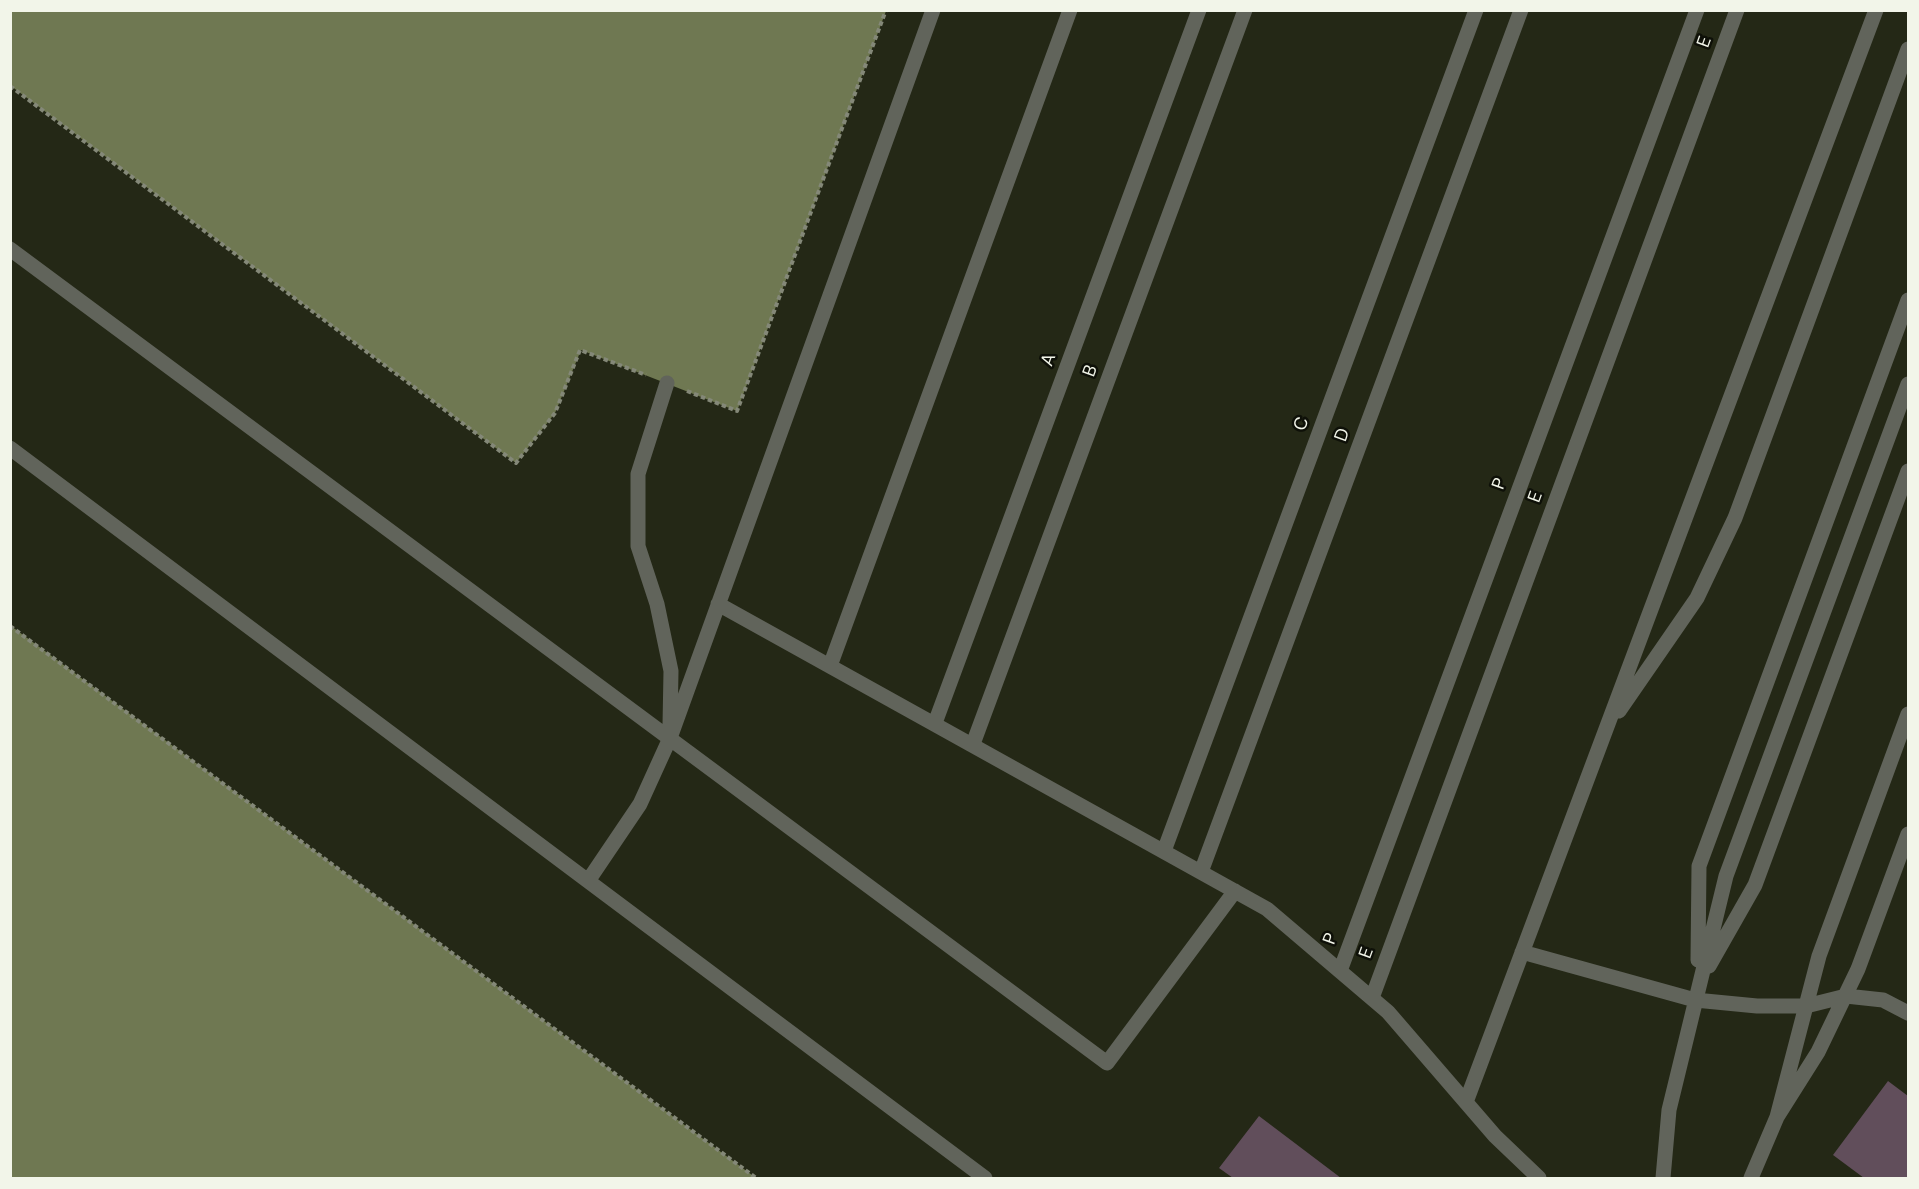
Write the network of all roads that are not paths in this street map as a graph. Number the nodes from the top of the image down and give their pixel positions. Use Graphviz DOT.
graph roads {
  1 [pos="933,10"];
  2 [pos="1070,10"];
  3 [pos="1199,10"];
  4 [pos="1245,10"];
  5 [pos="1476,10"];
  6 [pos="1521,10"];
  7 [pos="1697,10"];
  8 [pos="1737,10"];
  9 [pos="1876,10"];
  10 [pos="1908,49"];
  11 [pos="10,249"];
  12 [pos="1908,300"];
  13 [pos="667,383"];
  14 [pos="1908,384"];
  15 [pos="10,448"];
  16 [pos="1908,471"];
  17 [pos="718,604"];
  18 [pos="830,666"];
  19 [pos="1908,714"];
  20 [pos="935,723"];
  21 [pos="1605,732"];
  22 [pos="670,738"];
  23 [pos="973,744"];
  24 [pos="1908,834"];
  25 [pos="1164,852"];
  26 [pos="1201,872"];
  27 [pos="588,881"];
  28 [pos="1235,891"];
  29 [pos="1522,952"];
  30 [pos="1340,971"];
  31 [pos="1698,984"];
  32 [pos="1846,996"];
  33 [pos="1372,998"];
  34 [pos="1695,1000"];
  35 [pos="1806,1006"];
  36 [pos="1908,1012"];
  37 [pos="1466,1102"];
  38 [pos="1777,1117"];
  39 [pos="985,1179"];
  40 [pos="1539,1179"];
  41 [pos="1663,1179"];
  42 [pos="1751,1179"];
  1 -- 17 [label="lane"];
  2 -- 18 [label="lane"];
  3 -- 20 [label="lane, A"];
  4 -- 23 [label="lane, B"];
  5 -- 25 [label="lane, C"];
  6 -- 26 [label="lane, D"];
  7 -- 30 [label="lane, P"];
  8 -- 33 [label="lane, E"];
  9 -- 21 [label="lane"];
  10 -- 21 [label="lane"];
  11 -- 22 [label="lane"];
  12 -- 31 [label="lane"];
  13 -- 22 [label="lane"];
  14 -- 31 [label="lane"];
  15 -- 27 [label="lane"];
  16 -- 31 [label="lane"];
  17 -- 18 [label="lane"];
  17 -- 22 [label="lane"];
  18 -- 20 [label="lane"];
  19 -- 35 [label="lane"];
  20 -- 23 [label="lane"];
  21 -- 29 [label="lane"];
  22 -- 27 [label="lane"];
  22 -- 28 [label="lane"];
  23 -- 25 [label="lane"];
  24 -- 32 [label="lane"];
  25 -- 26 [label="lane"];
  26 -- 28 [label="lane"];
  27 -- 39 [label="lane"];
  28 -- 30 [label="lane"];
  29 -- 34 [label="lane"];
  29 -- 37 [label="lane"];
  30 -- 33 [label="lane"];
  31 -- 34 [label="lane"];
  32 -- 35 [label="lane"];
  32 -- 36 [label="lane"];
  32 -- 38 [label="lane"];
  33 -- 37 [label="lane"];
  34 -- 35 [label="lane"];
  34 -- 41 [label="lane"];
  35 -- 38 [label="lane"];
  37 -- 40 [label="lane"];
  38 -- 42 [label="lane"];
}
